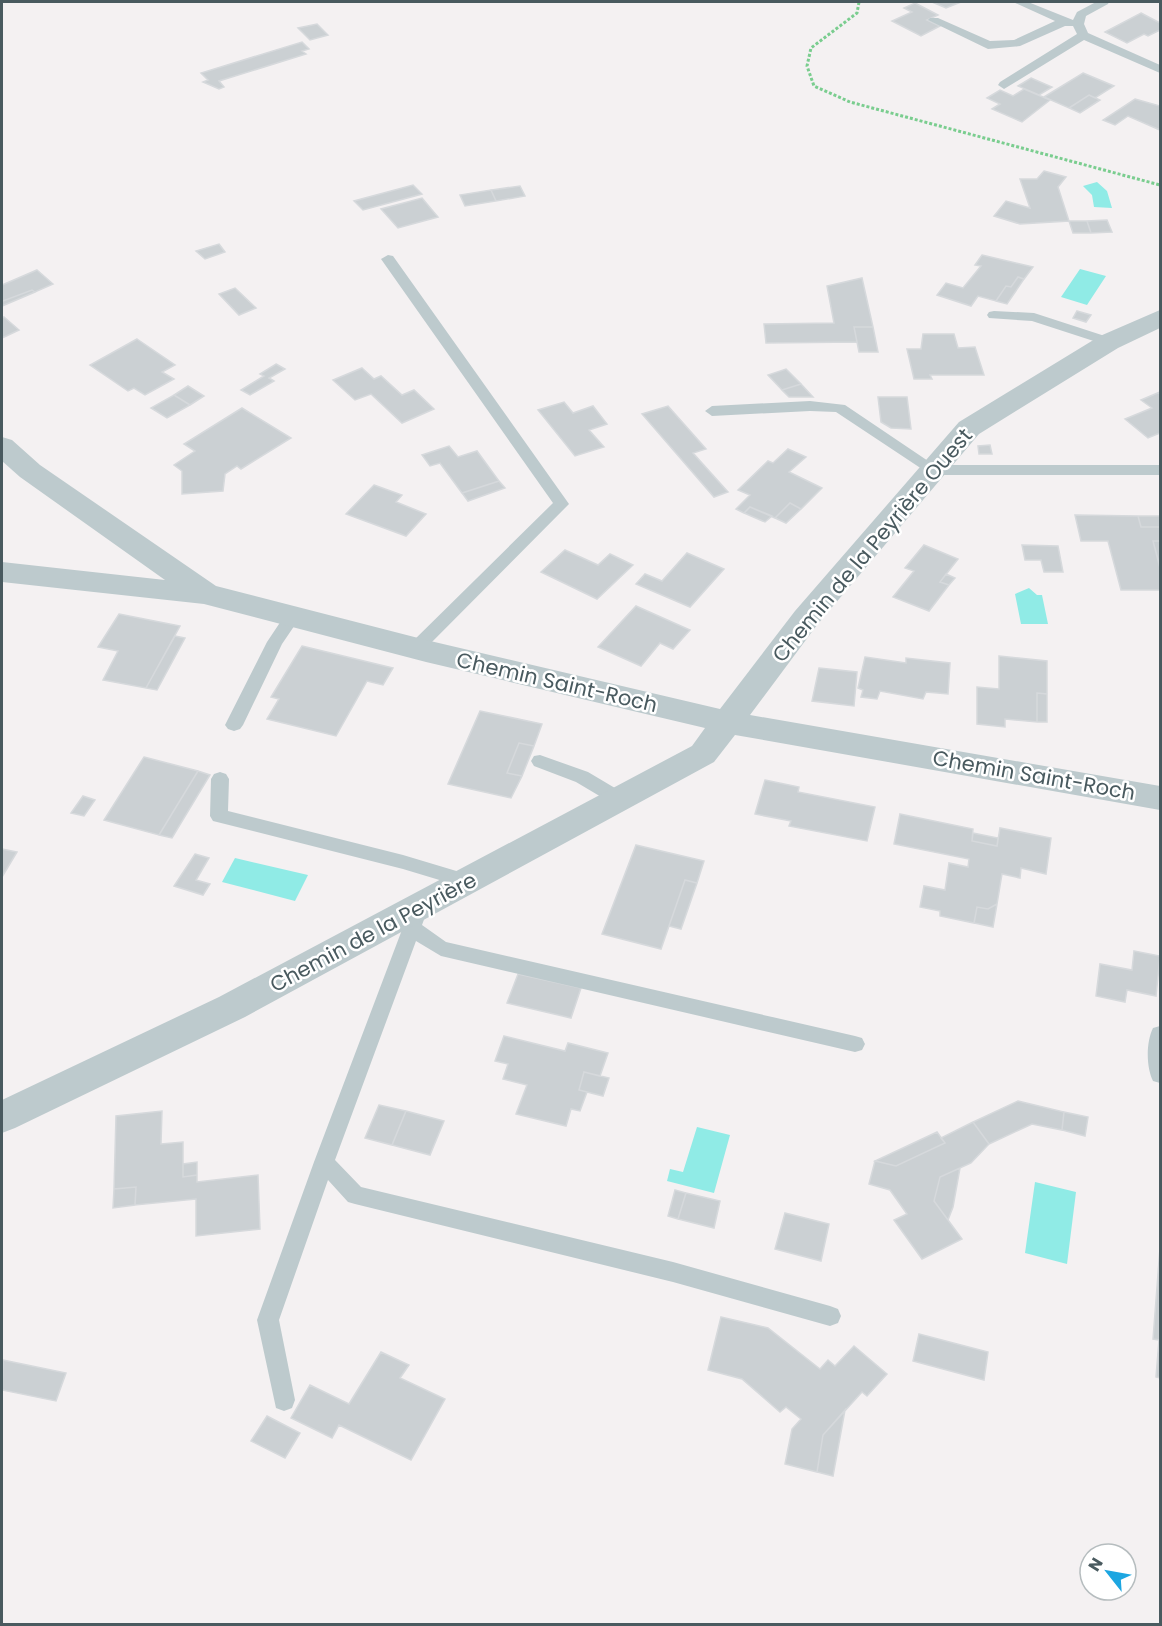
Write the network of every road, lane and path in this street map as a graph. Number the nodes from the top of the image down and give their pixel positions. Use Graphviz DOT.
graph roads {
  1 [pos="859,2"];
  2 [pos="1018,2"];
  3 [pos="1104,2"];
  4 [pos="934,20"];
  5 [pos="1063,22"];
  6 [pos="1081,30"];
  7 [pos="1161,69"];
  8 [pos="1004,85"];
  9 [pos="1161,185"];
  10 [pos="388,259"];
  11 [pos="994,315"];
  12 [pos="1161,318"];
  13 [pos="1109,342"];
  14 [pos="712,411"];
  15 [pos="2,446"];
  16 [pos="931,470"];
  17 [pos="1161,470"];
  18 [pos="2,572"];
  19 [pos="206,594"];
  20 [pos="293,616"];
  21 [pos="416,648"];
  22 [pos="727,722"];
  23 [pos="234,725"];
  24 [pos="540,761"];
  25 [pos="220,779"];
  26 [pos="1161,798"];
  27 [pos="619,799"];
  28 [pos="466,881"];
  29 [pos="416,917"];
  30 [pos="1161,1034"];
  31 [pos="855,1044"];
  32 [pos="1161,1075"];
  33 [pos="2,1117"];
  34 [pos="324,1162"];
  35 [pos="830,1316"];
  36 [pos="284,1400"];
  1 -- 9 [label="path"];
  2 -- 5 [label="lane"];
  3 -- 6 [label="lane"];
  4 -- 5 [label="lane"];
  5 -- 6 [label="lane"];
  6 -- 7 [label="lane"];
  6 -- 8 [label="lane"];
  10 -- 21 [label="lane"];
  11 -- 13 [label="lane"];
  12 -- 13 [label="street, Chemin de la Peyrière Ouest"];
  13 -- 16 [label="street, Chemin de la Peyrière Ouest"];
  14 -- 16 [label="lane"];
  15 -- 19 [label="street, Chemin Saint-Roch"];
  16 -- 17 [label="lane"];
  16 -- 22 [label="street, Chemin de la Peyrière Ouest"];
  18 -- 19 [label="street"];
  19 -- 20 [label="street, Chemin Saint-Roch"];
  20 -- 21 [label="street, Chemin Saint-Roch"];
  20 -- 23 [label="lane"];
  21 -- 22 [label="street, Chemin Saint-Roch"];
  22 -- 26 [label="street, Chemin Saint-Roch"];
  22 -- 27 [label="street, Chemin de la Peyrière"];
  24 -- 27 [label="lane"];
  25 -- 28 [label="lane"];
  27 -- 28 [label="street, Chemin de la Peyrière"];
  28 -- 29 [label="street, Chemin de la Peyrière"];
  29 -- 31 [label="lane"];
  29 -- 33 [label="street, Chemin de la Peyrière"];
  29 -- 34 [label="lane"];
  30 -- 32 [label="lane"];
  34 -- 35 [label="lane"];
  34 -- 36 [label="lane"];
}
